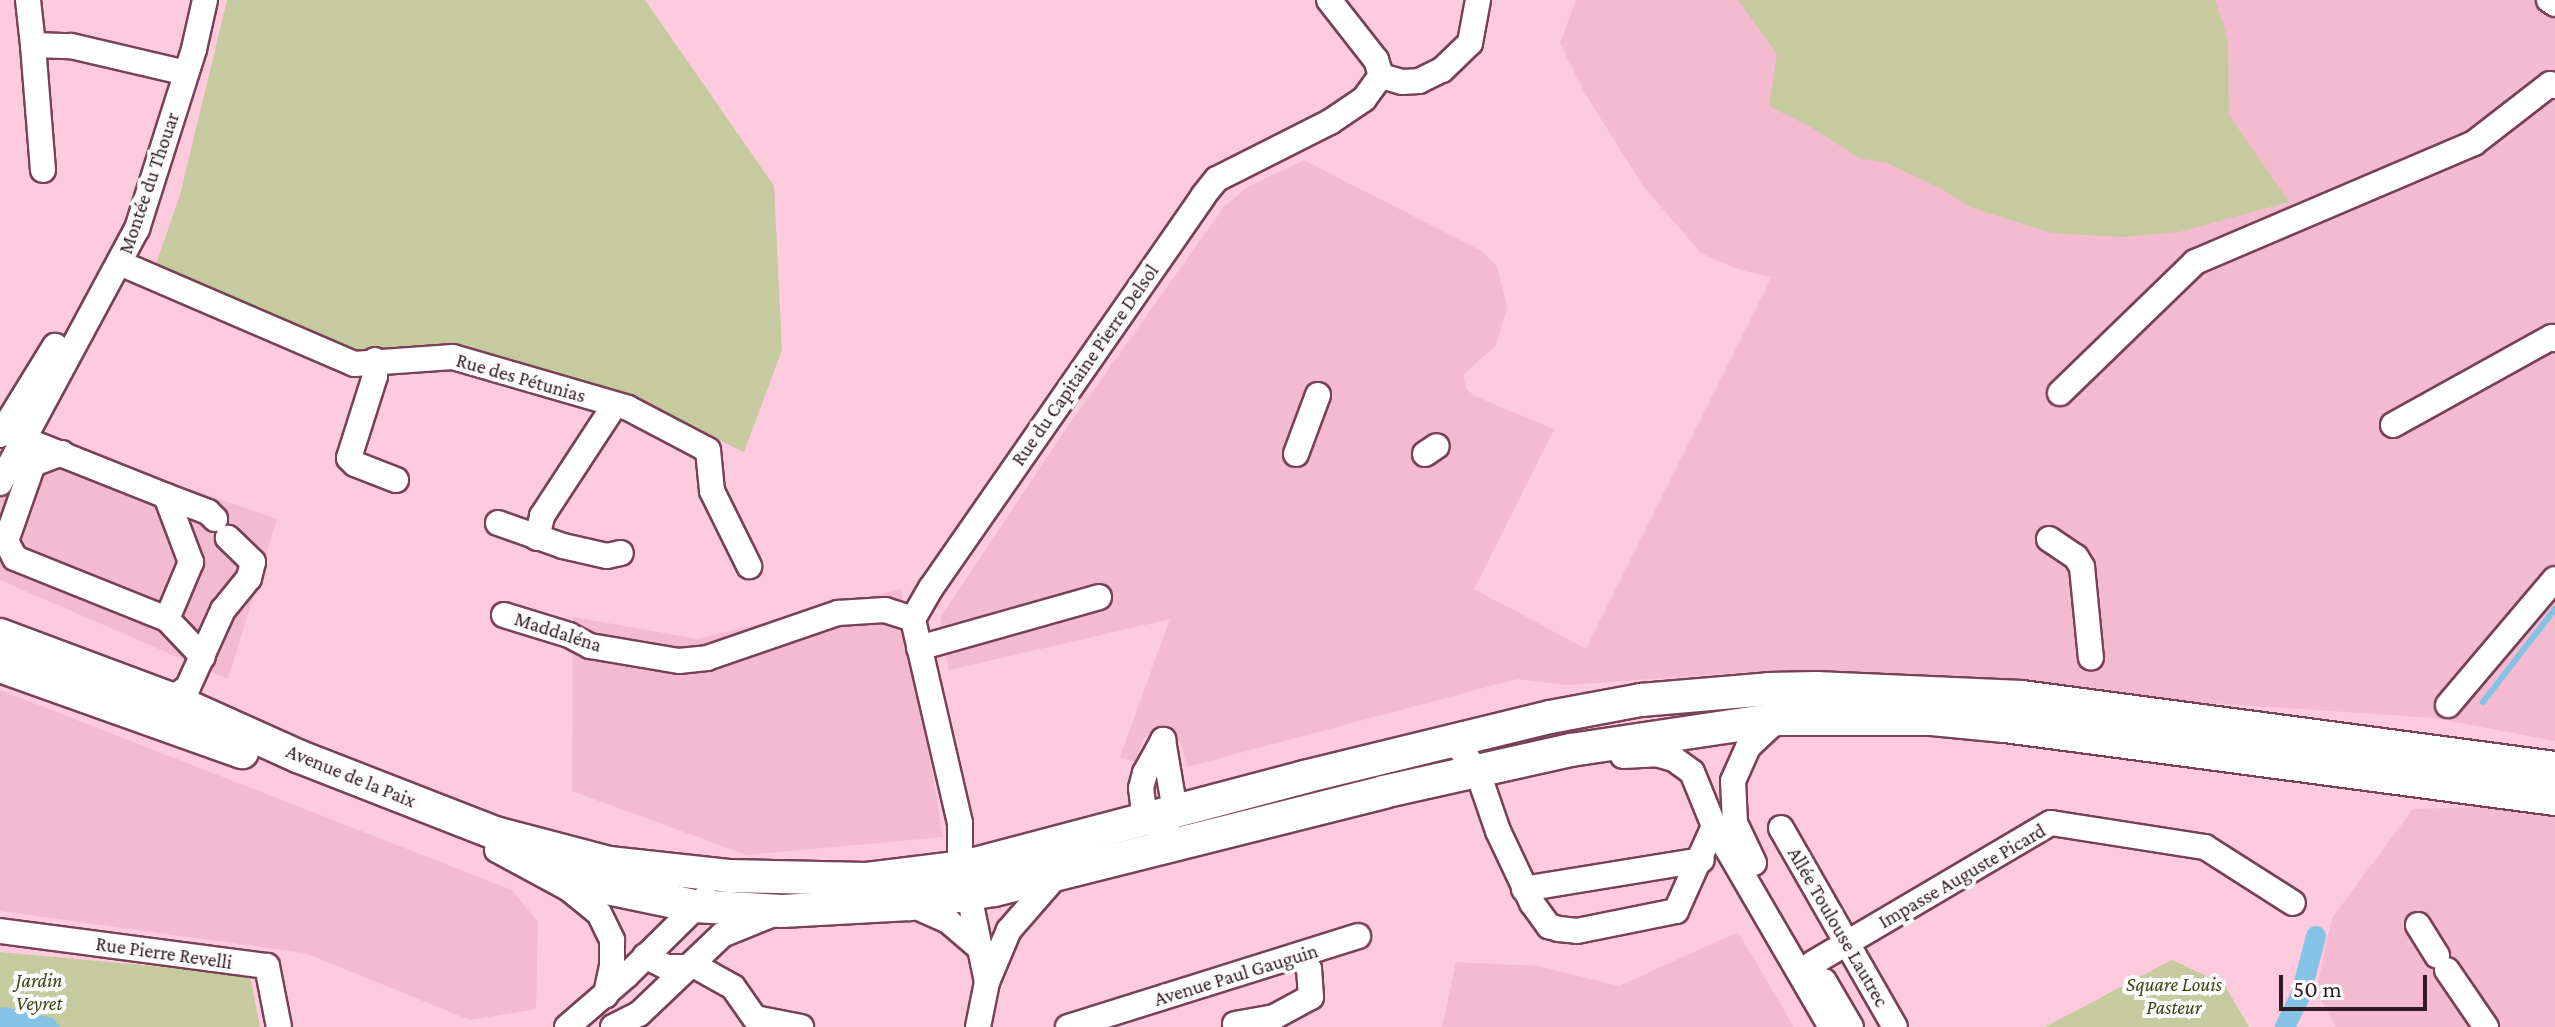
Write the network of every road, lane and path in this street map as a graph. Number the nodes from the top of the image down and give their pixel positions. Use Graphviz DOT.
graph roads {
  1 [pos="28,0"];
  2 [pos="191,0"];
  3 [pos="205,0"];
  4 [pos="1329,0"];
  5 [pos="1478,0"];
  6 [pos="2549,0"];
  7 [pos="2555,4"];
  8 [pos="33,45"];
  9 [pos="180,71"];
  10 [pos="1381,76"];
  11 [pos="2555,86"];
  12 [pos="43,170"];
  13 [pos="122,264"];
  14 [pos="2555,339"];
  15 [pos="375,360"];
  16 [pos="2060,393"];
  17 [pos="1318,395"];
  18 [pos="614,406"];
  19 [pos="2393,425"];
  20 [pos="8,435"];
  21 [pos="62,453"];
  22 [pos="1296,454"];
  23 [pos="396,480"];
  24 [pos="0,483"];
  25 [pos="166,496"];
  26 [pos="498,523"];
  27 [pos="537,538"];
  28 [pos="2049,539"];
  29 [pos="621,553"];
  30 [pos="749,566"];
  31 [pos="2555,579"];
  32 [pos="1099,597"];
  33 [pos="504,615"];
  34 [pos="167,619"];
  35 [pos="913,619"];
  36 [pos="0,635"];
  37 [pos="919,648"];
  38 [pos="203,657"];
  39 [pos="2091,658"];
  40 [pos="0,666"];
  41 [pos="1726,693"];
  42 [pos="1689,695"];
  43 [pos="171,699"];
  44 [pos="2448,705"];
  45 [pos="1778,719"];
  46 [pos="1728,726"];
  47 [pos="1693,730"];
  48 [pos="1454,741"];
  49 [pos="1571,750"];
  50 [pos="2555,768"];
  51 [pos="1477,770"];
  52 [pos="1699,781"];
  53 [pos="1733,781"];
  54 [pos="2555,799"];
  55 [pos="1161,820"];
  56 [pos="1714,826"];
  57 [pos="1781,828"];
  58 [pos="1194,841"];
  59 [pos="497,850"];
  60 [pos="1068,873"];
  61 [pos="1694,876"];
  62 [pos="978,878"];
  63 [pos="823,880"];
  64 [pos="1528,896"];
  65 [pos="2293,903"];
  66 [pos="910,904"];
  67 [pos="694,906"];
  68 [pos="782,911"];
  69 [pos="2418,925"];
  70 [pos="1009,930"];
  71 [pos="0,931"];
  72 [pos="1358,936"];
  73 [pos="1848,943"];
  74 [pos="982,950"];
  75 [pos="1300,955"];
  76 [pos="645,956"];
  77 [pos="1813,963"];
  78 [pos="688,966"];
  79 [pos="987,982"];
  80 [pos="606,995"];
  81 [pos="1235,1024"];
  82 [pos="279,1027"];
  83 [pos="567,1027"];
  84 [pos="613,1027"];
  85 [pos="801,1027"];
  86 [pos="978,1027"];
  87 [pos="1068,1027"];
  88 [pos="1831,1027"];
  89 [pos="1851,1027"];
  90 [pos="1895,1027"];
  91 [pos="2486,1027"];
  1 -- 8 [label="street"];
  2 -- 9 [label="street, Montée du Thouar"];
  3 -- 9 [label="street, Montée du Thouar"];
  4 -- 10 [label="street"];
  5 -- 10 [label="street"];
  6 -- 7 [label="street"];
  8 -- 9 [label="street"];
  8 -- 12 [label="street"];
  9 -- 13 [label="street, Montée du Thouar"];
  9 -- 20 [label="street, Montée du Thouar"];
  10 -- 35 [label="street, Rue du Capitaine Pierre Delsol"];
  11 -- 16 [label="street"];
  13 -- 15 [label="street, Rue des Pétunias"];
  13 -- 20 [label="street, Montée du Thouar"];
  14 -- 19 [label="street"];
  15 -- 18 [label="street, Rue des Pétunias"];
  15 -- 23 [label="street"];
  17 -- 22 [label="street"];
  18 -- 27 [label="street"];
  18 -- 30 [label="street, Rue des Pétunias"];
  20 -- 21 [label="street"];
  20 -- 24 [label="street, Montée du Thouar"];
  21 -- 25 [label="street"];
  21 -- 34 [label="street"];
  25 -- 34 [label="street"];
  25 -- 38 [label="street"];
  26 -- 27 [label="street"];
  27 -- 29 [label="street"];
  28 -- 39 [label="street"];
  31 -- 44 [label="street"];
  32 -- 37 [label="street"];
  33 -- 35 [label="street, Maddaléna"];
  34 -- 38 [label="street"];
  35 -- 37 [label="street"];
  36 -- 43 [label="main road, Avenue de la Paix"];
  37 -- 62 [label="street"];
  38 -- 43 [label="street"];
  40 -- 59 [label="main road, Avenue de la Paix"];
  41 -- 42 [label="main road"];
  41 -- 46 [label="street"];
  41 -- 50 [label="main road"];
  42 -- 47 [label="street"];
  42 -- 48 [label="main road"];
  43 -- 63 [label="main road, Avenue de la Paix"];
  45 -- 46 [label="main road"];
  45 -- 53 [label="street"];
  45 -- 54 [label="main road"];
  46 -- 47 [label="main road"];
  46 -- 53 [label="street"];
  47 -- 49 [label="main road"];
  47 -- 52 [label="street"];
  48 -- 51 [label="street"];
  48 -- 55 [label="main road"];
  49 -- 51 [label="main road"];
  49 -- 52 [label="street"];
  51 -- 58 [label="main road"];
  51 -- 64 [label="street"];
  52 -- 56 [label="street"];
  53 -- 77 [label="street"];
  55 -- 58 [label="street"];
  55 -- 60 [label="street"];
  55 -- 62 [label="main road"];
  56 -- 61 [label="street"];
  56 -- 88 [label="street"];
  57 -- 73 [label="street, Allée Toulouse Lautrec"];
  58 -- 60 [label="main road"];
  59 -- 67 [label="main road, Avenue de la Paix"];
  59 -- 80 [label="street"];
  60 -- 62 [label="main road"];
  60 -- 70 [label="street"];
  61 -- 64 [label="street"];
  61 -- 64 [label="street"];
  62 -- 63 [label="main road, Avenue de la Paix"];
  62 -- 66 [label="main road, Avenue de la Paix"];
  62 -- 70 [label="street"];
  62 -- 74 [label="street"];
  63 -- 67 [label="street"];
  65 -- 73 [label="street, Impasse Auguste Picard"];
  66 -- 68 [label="main road, Avenue de la Paix"];
  66 -- 74 [label="street"];
  67 -- 68 [label="main road, Avenue de la Paix"];
  67 -- 76 [label="street"];
  68 -- 78 [label="street"];
  69 -- 91 [label="street"];
  70 -- 79 [label="street"];
  71 -- 82 [label="street, Rue Pierre Revelli"];
  72 -- 75 [label="street, Avenue Paul Gauguin"];
  73 -- 77 [label="street, Impasse Auguste Picard"];
  73 -- 90 [label="street, Allée Toulouse Lautrec"];
  74 -- 79 [label="street"];
  75 -- 81 [label="street"];
  75 -- 87 [label="street, Avenue Paul Gauguin"];
  76 -- 78 [label="street"];
  76 -- 80 [label="street"];
  77 -- 89 [label="street"];
  78 -- 84 [label="street"];
  78 -- 85 [label="street"];
  79 -- 86 [label="street"];
  80 -- 83 [label="street"];
}
